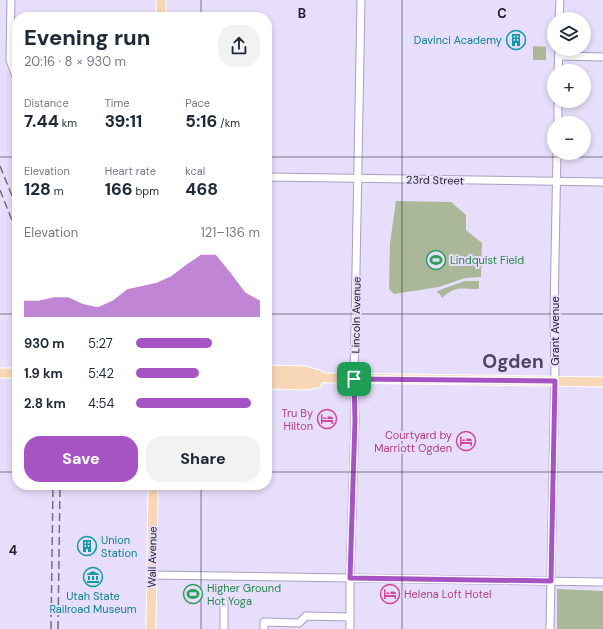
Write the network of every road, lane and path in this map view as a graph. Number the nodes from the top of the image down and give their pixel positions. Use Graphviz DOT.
graph roads {
  1 [pos="11,0"];
  2 [pos="161,0"];
  3 [pos="361,0"];
  4 [pos="560,0"];
  5 [pos="161,12"];
  6 [pos="559,12"];
  7 [pos="591,56"];
  8 [pos="603,57"];
  9 [pos="12,66"];
  10 [pos="557,160"];
  11 [pos="272,177"];
  12 [pos="358,178"];
  13 [pos="557,181"];
  14 [pos="603,182"];
  15 [pos="272,370"];
  16 [pos="0,373"];
  17 [pos="12,373"];
  18 [pos="272,377"];
  19 [pos="336,379"];
  20 [pos="354,379"];
  21 [pos="555,381"];
  22 [pos="603,382"];
  23 [pos="272,384"];
  24 [pos="153,490"];
  25 [pos="152,575"];
  26 [pos="350,578"];
  27 [pos="551,581"];
  28 [pos="603,582"];
  29 [pos="224,603"];
  30 [pos="350,617"];
  31 [pos="151,629"];
  32 [pos="224,629"];
  33 [pos="264,629"];
  34 [pos="350,629"];
  35 [pos="550,629"];
  1 -- 9 [label="street"];
  2 -- 5 [label="main road"];
  3 -- 12 [label="street, Lincoln Avenue"];
  4 -- 6 [label="street"];
  7 -- 8 [label="street"];
  10 -- 13 [label="street, Grant Avenue"];
  11 -- 12 [label="street, 23rd Street"];
  12 -- 13 [label="street, 23rd Street"];
  12 -- 20 [label="street, Lincoln Avenue"];
  13 -- 14 [label="street, 23rd Street"];
  13 -- 21 [label="street, Grant Avenue"];
  15 -- 19 [label="main road"];
  16 -- 17 [label="main road"];
  18 -- 19 [label="main road"];
  19 -- 20 [label="main road"];
  19 -- 23 [label="main road"];
  20 -- 21 [label="main road"];
  20 -- 26 [label="street, Lincoln Avenue"];
  21 -- 22 [label="main road"];
  21 -- 27 [label="street, Grant Avenue"];
  24 -- 25 [label="main road, Wall Avenue"];
  25 -- 26 [label="street"];
  25 -- 31 [label="main road, Wall Avenue"];
  26 -- 27 [label="street"];
  26 -- 30 [label="street, Lincoln Avenue"];
  27 -- 28 [label="street"];
  27 -- 35 [label="street, Grant Avenue"];
  29 -- 32 [label="street"];
  30 -- 33 [label="street"];
  30 -- 34 [label="street, Lincoln Avenue"];
}
